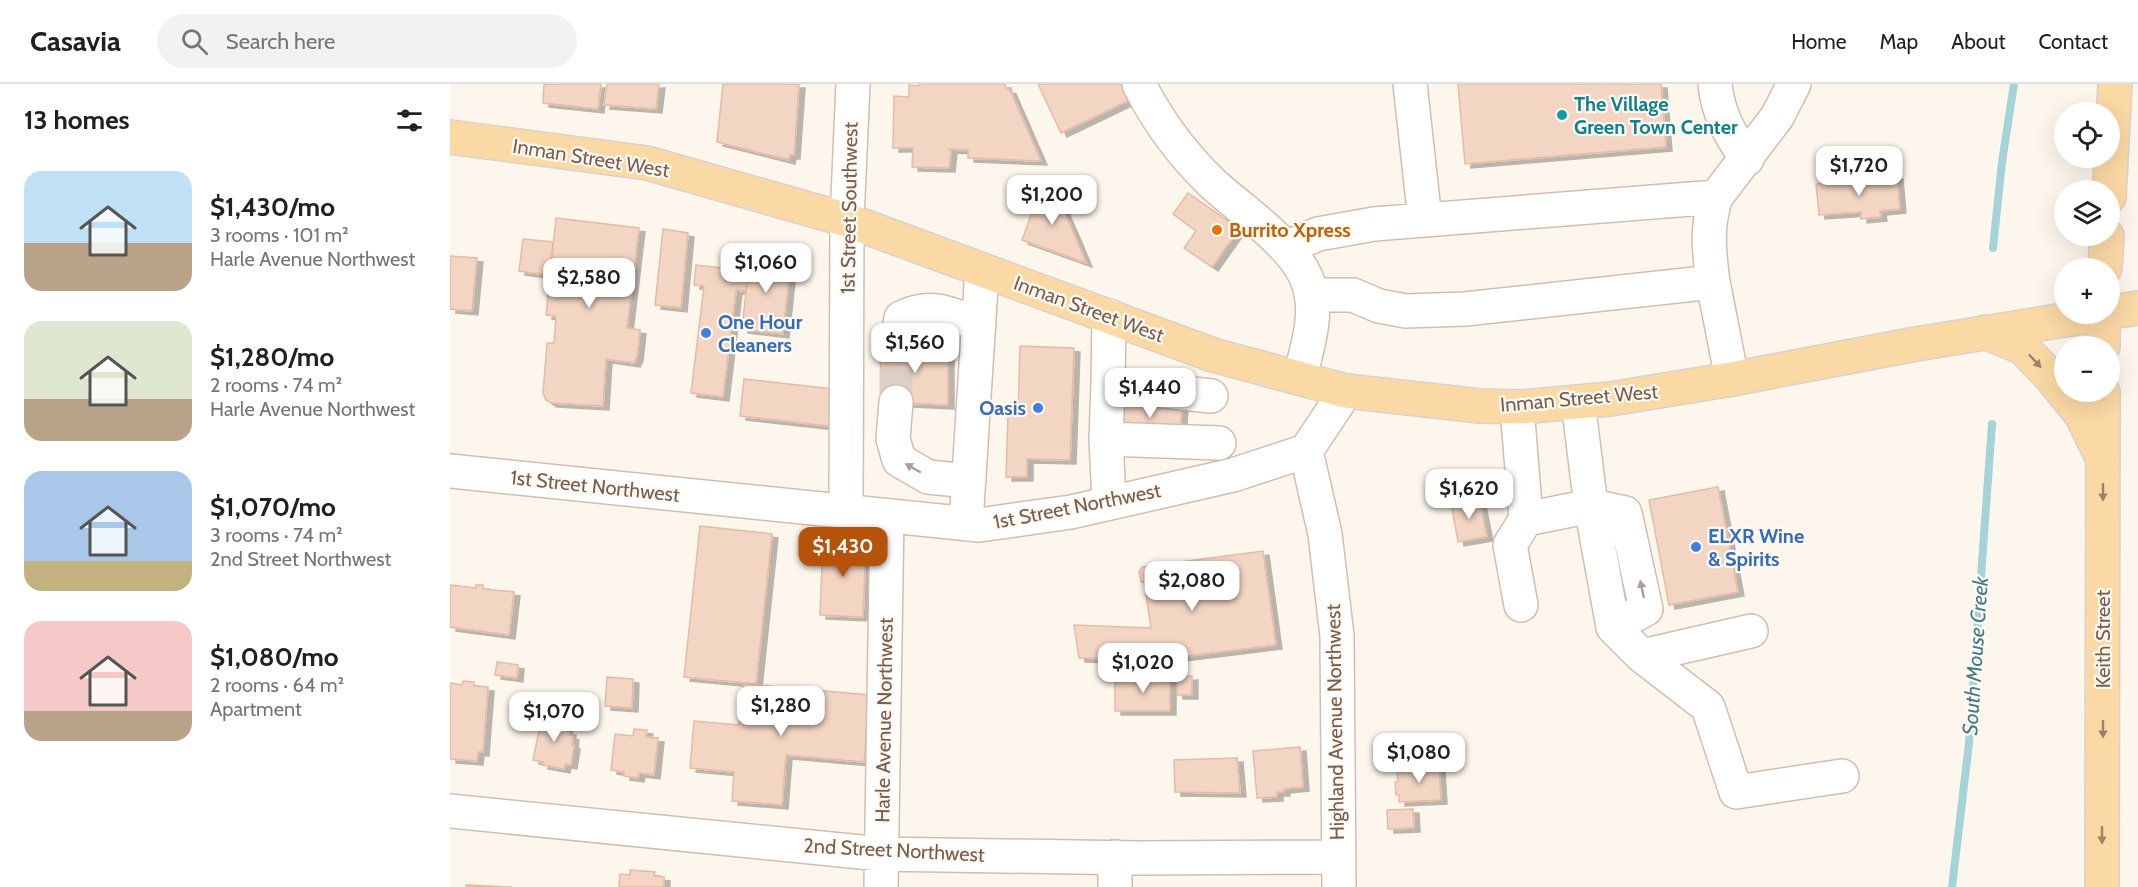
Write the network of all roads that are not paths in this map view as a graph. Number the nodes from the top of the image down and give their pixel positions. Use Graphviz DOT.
graph roads {
  1 [pos="853,84"];
  2 [pos="1139,84"];
  3 [pos="1410,84"];
  4 [pos="1715,84"];
  5 [pos="1794,84"];
  6 [pos="2115,84"];
  7 [pos="450,137"];
  8 [pos="1747,159"];
  9 [pos="2110,180"];
  10 [pos="1716,197"];
  11 [pos="847,220"];
  12 [pos="1425,220"];
  13 [pos="1286,248"];
  14 [pos="982,270"];
  15 [pos="1713,282"];
  16 [pos="1311,295"];
  17 [pos="2138,308"];
  18 [pos="2120,310"];
  19 [pos="1109,316"];
  20 [pos="2054,321"];
  21 [pos="979,325"];
  22 [pos="1985,332"];
  23 [pos="896,345"];
  24 [pos="1214,355"];
  25 [pos="1300,378"];
  26 [pos="1731,380"];
  27 [pos="1108,385"];
  28 [pos="1346,391"];
  29 [pos="1211,396"];
  30 [pos="896,402"];
  31 [pos="1578,402"];
  32 [pos="2103,402"];
  33 [pos="1517,406"];
  34 [pos="1106,439"];
  35 [pos="1219,443"];
  36 [pos="1306,450"];
  37 [pos="2103,458"];
  38 [pos="450,471"];
  39 [pos="1233,475"];
  40 [pos="969,481"];
  41 [pos="1109,502"];
  42 [pos="1591,506"];
  43 [pos="846,512"];
  44 [pos="887,516"];
  45 [pos="1526,519"];
  46 [pos="966,523"];
  47 [pos="1521,605"];
  48 [pos="1751,631"];
  49 [pos="1642,656"];
  50 [pos="1842,776"];
  51 [pos="450,811"];
  52 [pos="881,854"];
  53 [pos="1115,872"];
  54 [pos="1339,872"];
  55 [pos="881,887"];
  56 [pos="2102,887"];
  1 -- 11 [label="street, 1st Street Southwest"];
  2 -- 13 [label="street"];
  3 -- 12 [label="street"];
  4 -- 8 [label="street"];
  5 -- 8 [label="street"];
  6 -- 9 [label="main road"];
  7 -- 11 [label="main road, Inman Street West"];
  8 -- 10 [label="street"];
  10 -- 12 [label="street"];
  10 -- 15 [label="street"];
  11 -- 14 [label="main road, Inman Street West"];
  11 -- 43 [label="street, 1st Street Southwest"];
  12 -- 13 [label="street"];
  13 -- 16 [label="street"];
  14 -- 19 [label="main road, Inman Street West"];
  14 -- 21 [label="street"];
  15 -- 16 [label="street"];
  15 -- 26 [label="street"];
  16 -- 25 [label="street"];
  17 -- 18 [label="main road"];
  19 -- 24 [label="main road, Inman Street West"];
  19 -- 27 [label="street"];
  20 -- 22 [label="main road, Inman Street West"];
  21 -- 23 [label="street"];
  21 -- 40 [label="street"];
  22 -- 26 [label="main road, Inman Street West"];
  22 -- 37 [label="main road, one-way"];
  24 -- 25 [label="main road, Inman Street West"];
  24 -- 29 [label="street"];
  25 -- 28 [label="main road, Inman Street West"];
  26 -- 31 [label="main road, Inman Street West"];
  27 -- 29 [label="street"];
  27 -- 34 [label="street"];
  28 -- 33 [label="main road, Inman Street West"];
  28 -- 36 [label="street"];
  29 -- 35 [label="street"];
  40 -- 30 [label="street, one-way"];
  31 -- 33 [label="main road, Inman Street West"];
  31 -- 42 [label="street"];
  32 -- 37 [label="main road, Keith Street"];
  33 -- 45 [label="street"];
  34 -- 35 [label="street"];
  34 -- 41 [label="street"];
  35 -- 39 [label="street"];
  36 -- 39 [label="street, 1st Street Northwest"];
  36 -- 54 [label="street, Highland Avenue Northwest"];
  37 -- 56 [label="main road, Keith Street, one-way"];
  38 -- 43 [label="street, 1st Street Northwest"];
  39 -- 41 [label="street, 1st Street Northwest"];
  40 -- 46 [label="street"];
  41 -- 46 [label="street, 1st Street Northwest"];
  42 -- 45 [label="street"];
  42 -- 49 [label="street"];
  43 -- 44 [label="street, 1st Street Northwest"];
  44 -- 46 [label="street, 1st Street Northwest"];
  44 -- 52 [label="street, Harle Avenue Northwest"];
  45 -- 47 [label="street"];
  48 -- 49 [label="street"];
  49 -- 50 [label="street"];
  51 -- 52 [label="street, 2nd Street Northwest"];
  52 -- 53 [label="street, 2nd Street Northwest"];
  52 -- 55 [label="street, Harle Avenue Northwest"];
  53 -- 54 [label="street, 2nd Street Northwest"];
}
